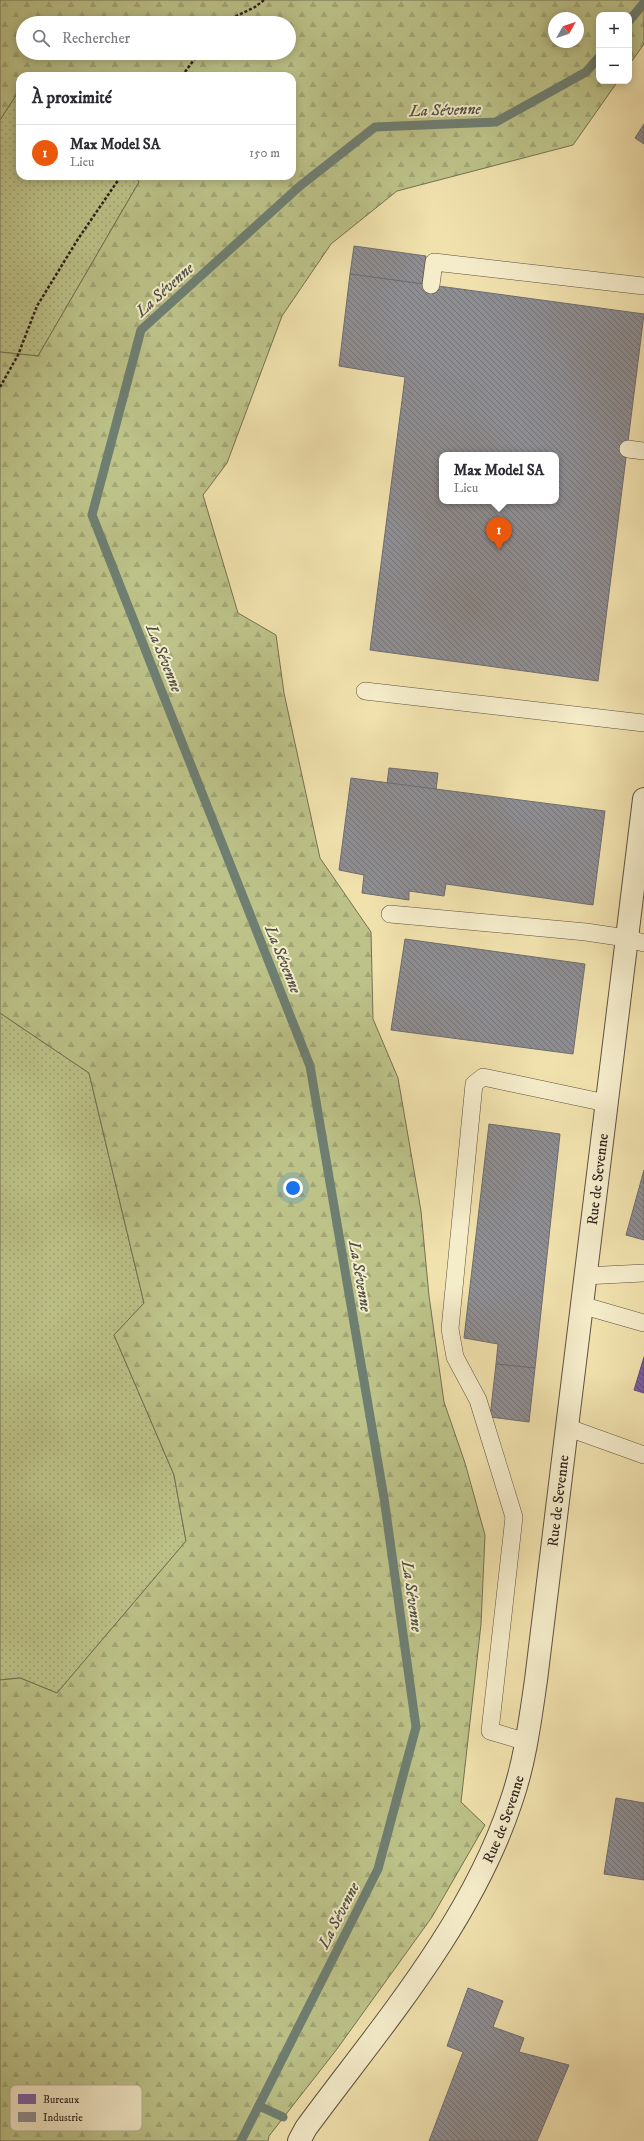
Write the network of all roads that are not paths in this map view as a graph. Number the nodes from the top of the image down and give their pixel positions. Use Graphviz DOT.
graph roads {
  1 [pos="642,283"];
  2 [pos="431,285"];
  3 [pos="365,691"];
  4 [pos="644,723"];
  5 [pos="644,800"];
  6 [pos="390,914"];
  7 [pos="635,941"];
  8 [pos="606,1103"];
  9 [pos="644,1273"];
  10 [pos="584,1276"];
  11 [pos="581,1305"];
  12 [pos="644,1323"];
  13 [pos="566,1427"];
  14 [pos="644,1455"];
  15 [pos="527,1742"];
  16 [pos="299,2141"];
  1 -- 2 [label="lane"];
  3 -- 4 [label="lane"];
  5 -- 7 [label="street, Rue de Sevenne"];
  6 -- 7 [label="lane"];
  7 -- 8 [label="street, Rue de Sevenne"];
  8 -- 10 [label="street, Rue de Sevenne"];
  8 -- 15 [label="lane"];
  9 -- 10 [label="lane"];
  10 -- 11 [label="street, Rue de Sevenne"];
  11 -- 12 [label="lane"];
  11 -- 13 [label="street, Rue de Sevenne"];
  13 -- 14 [label="lane"];
  13 -- 15 [label="street, Rue de Sevenne"];
  15 -- 16 [label="street, Rue de Sevenne"];
}
